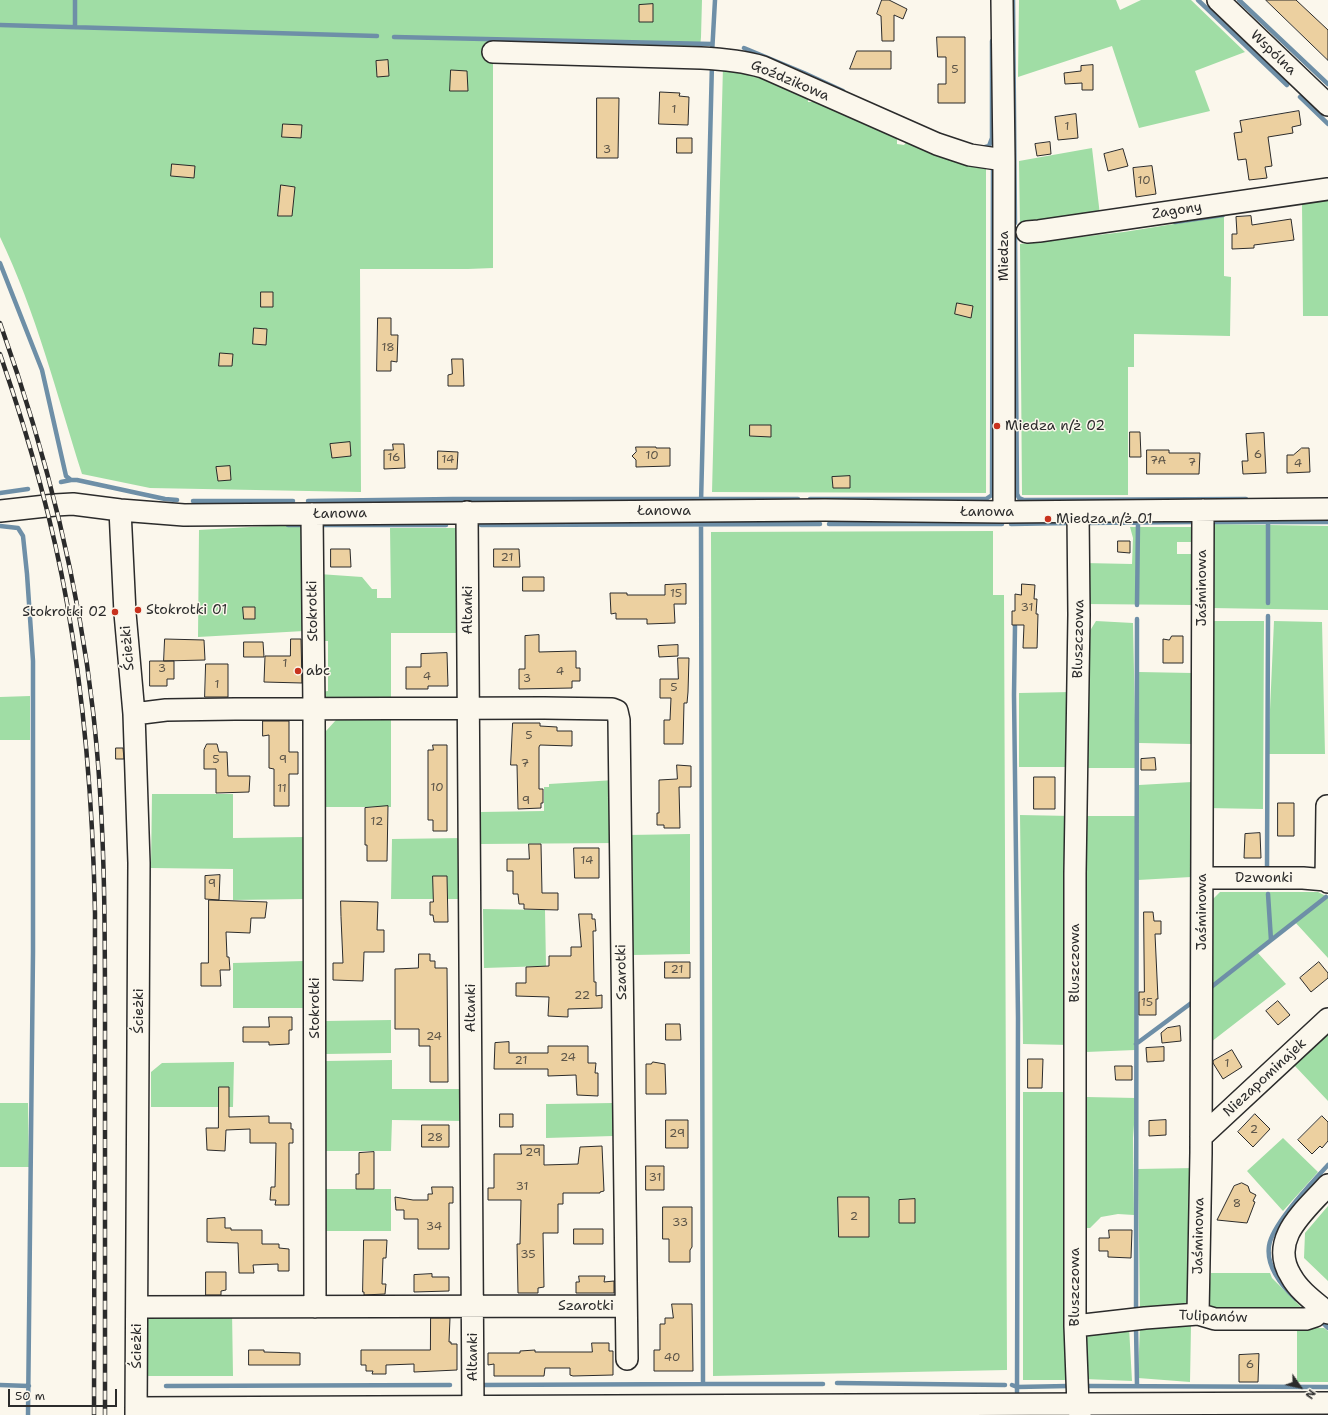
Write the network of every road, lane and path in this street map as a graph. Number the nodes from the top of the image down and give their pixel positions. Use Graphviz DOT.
graph roads {
  1 [pos="1002,0"];
  2 [pos="1218,0"];
  3 [pos="493,52"];
  4 [pos="1328,105"];
  5 [pos="1004,160"];
  6 [pos="1328,189"];
  7 [pos="1026,232"];
  8 [pos="1328,509"];
  9 [pos="120,510"];
  10 [pos="1202,510"];
  11 [pos="0,511"];
  12 [pos="468,512"];
  13 [pos="1004,512"];
  14 [pos="1078,512"];
  15 [pos="312,514"];
  16 [pos="469,708"];
  17 [pos="314,709"];
  18 [pos="134,714"];
  19 [pos="1326,806"];
  20 [pos="1202,878"];
  21 [pos="1327,881"];
  22 [pos="1328,1019"];
  23 [pos="1201,1137"];
  24 [pos="1328,1185"];
  25 [pos="626,1306"];
  26 [pos="137,1307"];
  27 [pos="316,1307"];
  28 [pos="472,1307"];
  29 [pos="1326,1311"];
  30 [pos="1198,1314"];
  31 [pos="1075,1326"];
  32 [pos="627,1359"];
  33 [pos="1328,1403"];
  34 [pos="464,1409"];
  35 [pos="1192,1409"];
  36 [pos="937,1410"];
  37 [pos="1079,1410"];
  38 [pos="304,1411"];
  39 [pos="617,1411"];
  40 [pos="786,1411"];
  41 [pos="136,1412"];
  1 -- 5 [label="street, Miedza"];
  2 -- 4 [label="street, Wspólna"];
  3 -- 5 [label="street, Goździkowa"];
  5 -- 13 [label="street, Miedza"];
  6 -- 7 [label="street, Zagony"];
  8 -- 10 [label="street, Łanowa"];
  9 -- 11 [label="street, Łanowa"];
  9 -- 15 [label="street, Łanowa"];
  9 -- 18 [label="street, Ścieżki"];
  10 -- 14 [label="street, Łanowa"];
  10 -- 20 [label="street, Jaśminowa"];
  12 -- 13 [label="street, Łanowa"];
  12 -- 15 [label="street, Łanowa"];
  12 -- 16 [label="street, Altanki"];
  13 -- 14 [label="street, Łanowa"];
  14 -- 31 [label="street, Bluszczowa"];
  15 -- 17 [label="street, Stokrotki"];
  16 -- 17 [label="street"];
  16 -- 25 [label="street, Szarotki"];
  16 -- 28 [label="street, Altanki"];
  17 -- 18 [label="street"];
  17 -- 27 [label="street, Stokrotki"];
  18 -- 26 [label="street, Ścieżki"];
  19 -- 21 [label="street, Dzwonki"];
  20 -- 21 [label="street, Dzwonki"];
  20 -- 23 [label="street, Jaśminowa"];
  22 -- 23 [label="street, Niezapominajek"];
  23 -- 30 [label="street, Jaśminowa"];
  24 -- 29 [label="street"];
  25 -- 28 [label="street, Szarotki"];
  25 -- 32 [label="street, Szarotki"];
  26 -- 27 [label="street, Ścieżki"];
  26 -- 41 [label="street, Ścieżki"];
  27 -- 28 [label="street"];
  28 -- 34 [label="street, Altanki"];
  29 -- 30 [label="street, Tulipanów"];
  30 -- 31 [label="street, Tulipanów"];
  31 -- 37 [label="street, Bluszczowa"];
  33 -- 35 [label="street"];
  34 -- 38 [label="street"];
  34 -- 39 [label="street"];
  35 -- 37 [label="street"];
  36 -- 37 [label="street"];
  36 -- 40 [label="street"];
  38 -- 41 [label="street"];
  39 -- 40 [label="street"];
}
